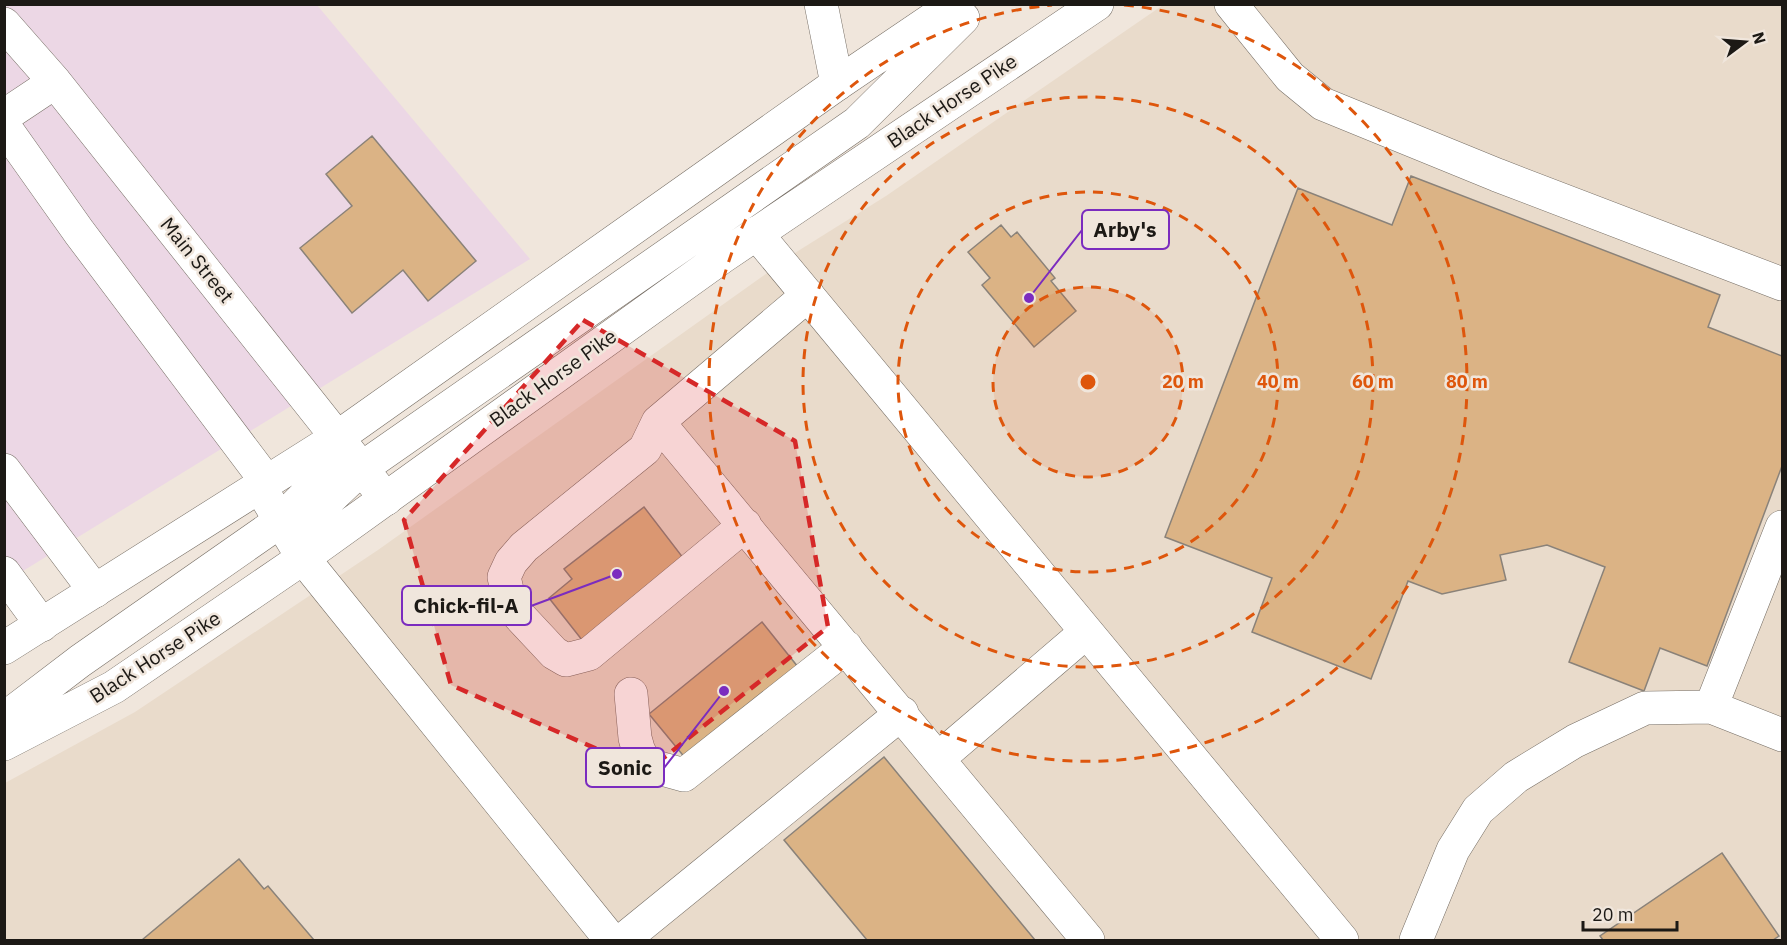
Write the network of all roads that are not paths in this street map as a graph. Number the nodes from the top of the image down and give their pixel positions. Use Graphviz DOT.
graph roads {
  1 [pos="821,4"];
  2 [pos="955,4"];
  3 [pos="977,4"];
  4 [pos="1098,4"];
  5 [pos="1230,4"];
  6 [pos="4,24"];
  7 [pos="55,82"];
  8 [pos="837,84"];
  9 [pos="4,116"];
  10 [pos="4,126"];
  11 [pos="756,233"];
  12 [pos="1782,284"];
  13 [pos="808,295"];
  14 [pos="658,422"];
  15 [pos="338,437"];
  16 [pos="362,468"];
  17 [pos="4,470"];
  18 [pos="264,485"];
  19 [pos="386,499"];
  20 [pos="279,522"];
  21 [pos="745,525"];
  22 [pos="1782,527"];
  23 [pos="303,558"];
  24 [pos="4,573"];
  25 [pos="95,591"];
  26 [pos="42,625"];
  27 [pos="1085,633"];
  28 [pos="846,647"];
  29 [pos="4,648"];
  30 [pos="631,694"];
  31 [pos="1711,707"];
  32 [pos="902,713"];
  33 [pos="4,719"];
  34 [pos="1782,735"];
  35 [pos="4,744"];
  36 [pos="939,758"];
  37 [pos="611,940"];
  38 [pos="623,940"];
  39 [pos="1088,940"];
  40 [pos="1342,940"];
  41 [pos="1416,940"];
  1 -- 8 [label="main road"];
  2 -- 8 [label="main road"];
  3 -- 16 [label="main road"];
  4 -- 11 [label="main road, Black Horse Pike"];
  5 -- 12 [label="main road"];
  6 -- 7 [label="main road, Main Street"];
  7 -- 9 [label="main road"];
  7 -- 15 [label="main road, Main Street"];
  8 -- 15 [label="main road"];
  10 -- 18 [label="main road"];
  11 -- 13 [label="main road"];
  11 -- 19 [label="main road, Black Horse Pike"];
  13 -- 14 [label="main road"];
  13 -- 27 [label="main road"];
  14 -- 21 [label="main road"];
  14 -- 21 [label="main road"];
  15 -- 16 [label="main road, Main Street"];
  15 -- 18 [label="main road"];
  15 -- 20 [label="main road"];
  16 -- 19 [label="main road, Main Street"];
  16 -- 23 [label="main road"];
  17 -- 25 [label="main road"];
  18 -- 20 [label="main road"];
  18 -- 25 [label="main road"];
  19 -- 23 [label="main road, Black Horse Pike"];
  20 -- 23 [label="main road"];
  20 -- 33 [label="main road"];
  21 -- 28 [label="main road"];
  22 -- 31 [label="main road"];
  23 -- 35 [label="main road, Black Horse Pike"];
  23 -- 37 [label="main road"];
  24 -- 26 [label="main road"];
  25 -- 26 [label="main road"];
  26 -- 29 [label="main road"];
  27 -- 36 [label="main road"];
  27 -- 40 [label="main road"];
  28 -- 30 [label="main road"];
  28 -- 32 [label="main road"];
  31 -- 34 [label="main road"];
  31 -- 41 [label="main road"];
  32 -- 36 [label="main road"];
  32 -- 38 [label="main road"];
  36 -- 39 [label="main road"];
}
